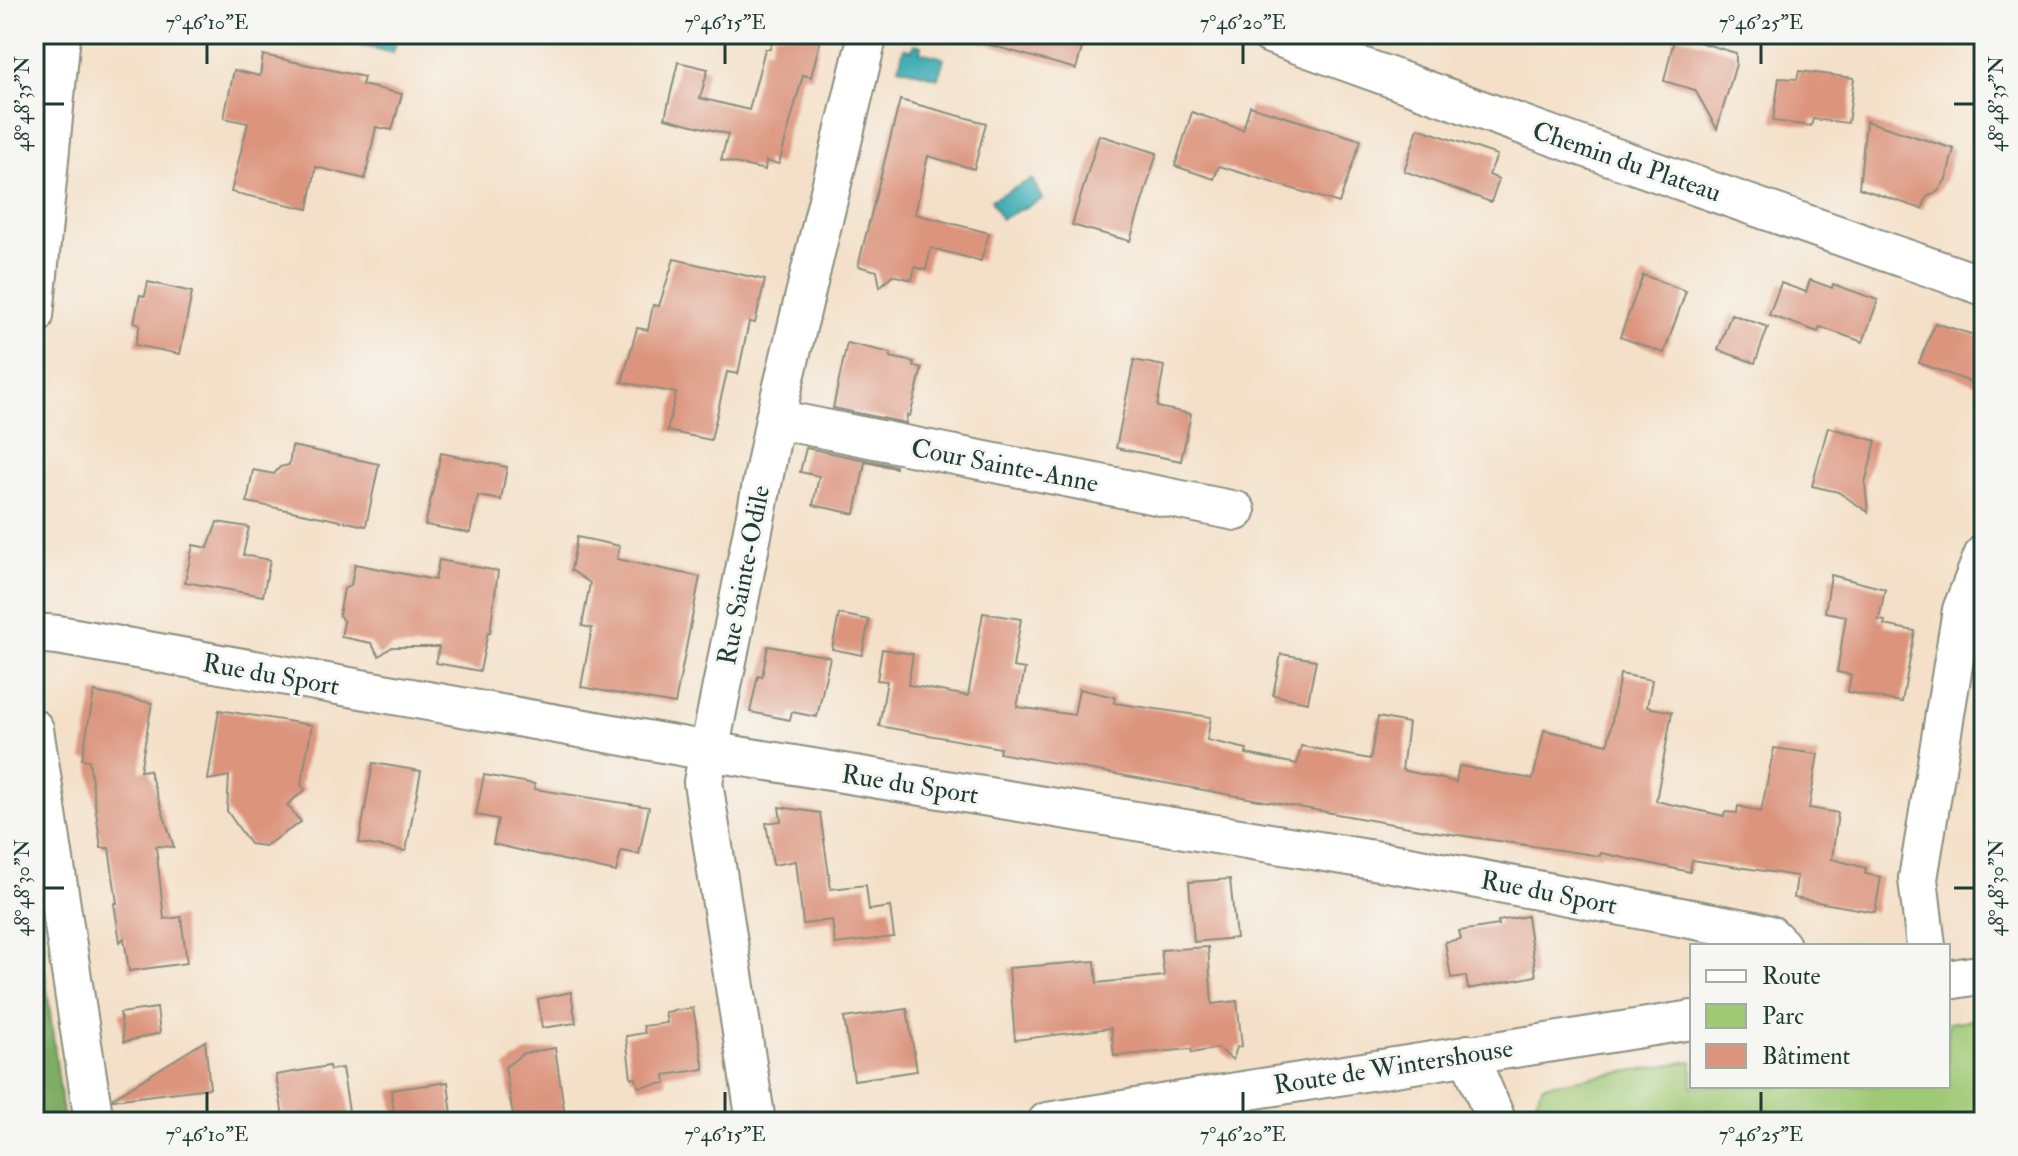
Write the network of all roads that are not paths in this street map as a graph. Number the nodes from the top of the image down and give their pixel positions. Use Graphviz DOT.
graph roads {
  1 [pos="61,34"];
  2 [pos="868,34"];
  3 [pos="1270,34"];
  4 [pos="1984,286"];
  5 [pos="34,316"];
  6 [pos="775,419"];
  7 [pos="1236,511"];
  8 [pos="1984,554"];
  9 [pos="34,633"];
  10 [pos="34,729"];
  11 [pos="708,751"];
  12 [pos="1779,944"];
  13 [pos="1926,944"];
  14 [pos="1984,974"];
  15 [pos="1950,980"];
  16 [pos="1690,1020"];
  17 [pos="1468,1054"];
  18 [pos="94,1122"];
  19 [pos="756,1122"];
  20 [pos="1047,1122"];
  21 [pos="1497,1122"];
  1 -- 5 [label="street"];
  2 -- 6 [label="street, Rue Sainte-Odile"];
  3 -- 4 [label="street, Chemin du Plateau"];
  6 -- 7 [label="street, Cour Sainte-Anne"];
  6 -- 11 [label="street, Rue Sainte-Odile"];
  8 -- 13 [label="street"];
  9 -- 11 [label="street, Rue du Sport"];
  10 -- 18 [label="street"];
  11 -- 12 [label="street, Rue du Sport"];
  11 -- 19 [label="street, Rue Sainte-Odile"];
  14 -- 15 [label="street"];
  16 -- 17 [label="street, Route de Wintershouse"];
  17 -- 20 [label="street, Route de Wintershouse"];
  17 -- 21 [label="street"];
}
